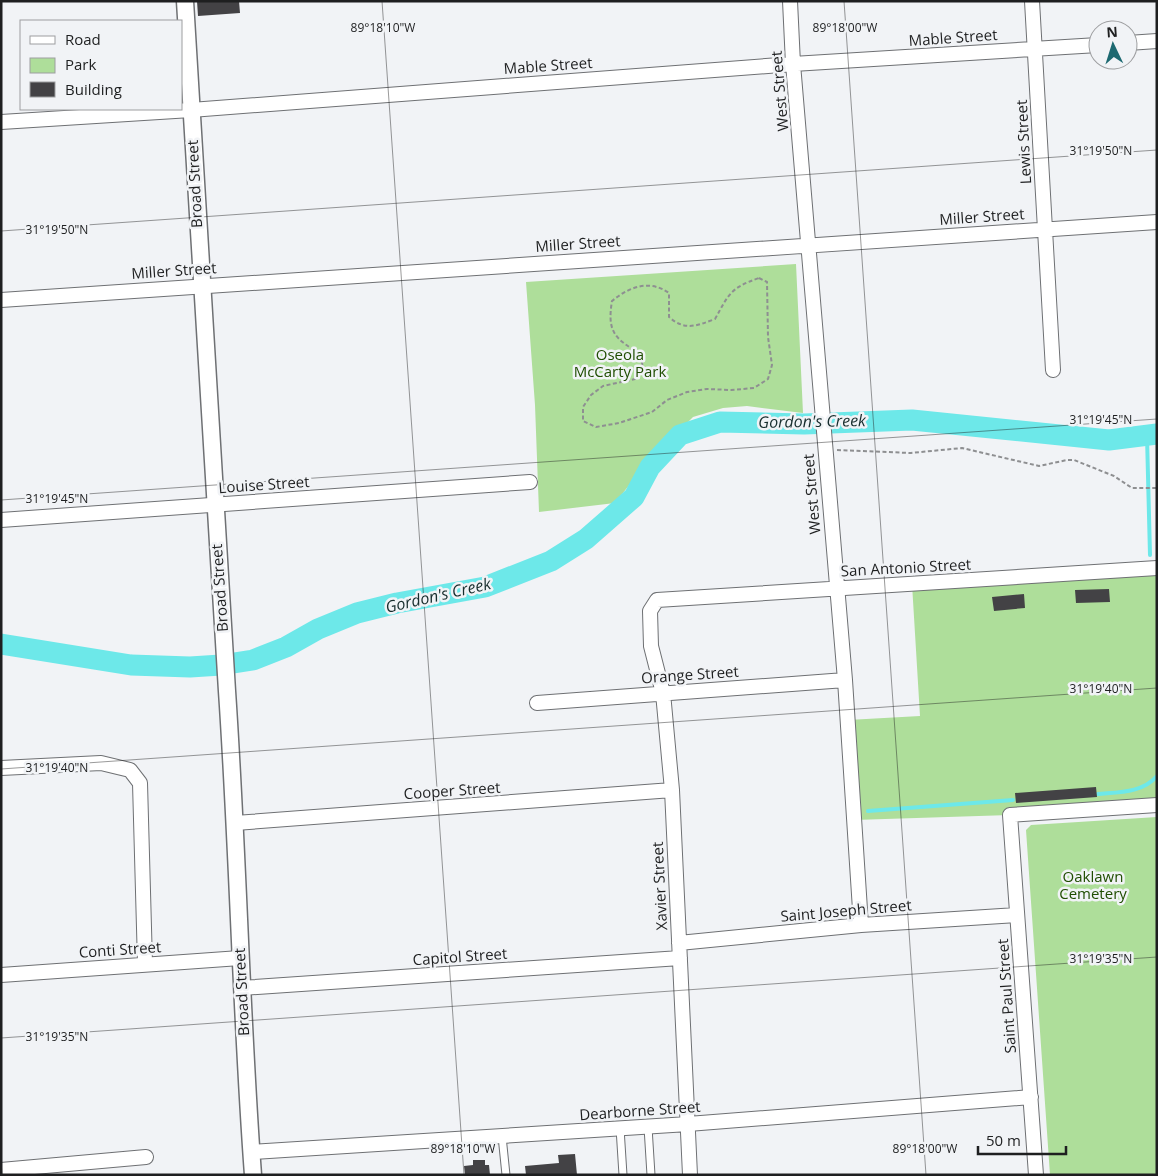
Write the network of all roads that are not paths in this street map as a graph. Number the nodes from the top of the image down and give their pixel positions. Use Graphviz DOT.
graph roads {
  1 [pos="185,1"];
  2 [pos="790,1"];
  3 [pos="1032,1"];
  4 [pos="1157,41"];
  5 [pos="1138,42"];
  6 [pos="1088,46"];
  7 [pos="1036,49"];
  8 [pos="793,64"];
  9 [pos="191,110"];
  10 [pos="1,122"];
  11 [pos="1157,222"];
  12 [pos="1045,230"];
  13 [pos="809,245"];
  14 [pos="201,285"];
  15 [pos="1,300"];
  16 [pos="1053,370"];
  17 [pos="530,482"];
  18 [pos="215,505"];
  19 [pos="1,520"];
  20 [pos="1157,568"];
  21 [pos="837,588"];
  22 [pos="657,600"];
  23 [pos="845,680"];
  24 [pos="663,693"];
  25 [pos="537,703"];
  26 [pos="1,768"];
  27 [pos="672,790"];
  28 [pos="1157,805"];
  29 [pos="235,824"];
  30 [pos="1017,915"];
  31 [pos="861,925"];
  32 [pos="679,943"];
  33 [pos="240,958"];
  34 [pos="680,958"];
  35 [pos="145,964"];
  36 [pos="1,975"];
  37 [pos="241,988"];
  38 [pos="1031,1097"];
  39 [pos="688,1124"];
  40 [pos="648,1126"];
  41 [pos="620,1128"];
  42 [pos="502,1136"];
  43 [pos="252,1152"];
  44 [pos="146,1157"];
  45 [pos="1,1170"];
  46 [pos="254,1175"];
  47 [pos="506,1175"];
  48 [pos="623,1175"];
  49 [pos="651,1175"];
  50 [pos="690,1175"];
  51 [pos="1036,1175"];
  1 -- 9 [label="street, Broad Street"];
  2 -- 8 [label="street, West Street"];
  3 -- 7 [label="street, Lewis Street"];
  4 -- 5 [label="street"];
  6 -- 7 [label="street, Mable Street"];
  7 -- 8 [label="street, Mable Street"];
  7 -- 12 [label="street, Lewis Street"];
  8 -- 9 [label="street, Mable Street"];
  8 -- 13 [label="street, West Street"];
  9 -- 10 [label="street, Mable Street"];
  9 -- 14 [label="street, Broad Street"];
  11 -- 12 [label="street, Miller Street"];
  12 -- 13 [label="street, Miller Street"];
  12 -- 16 [label="street, Lewis Street"];
  13 -- 14 [label="street, Miller Street"];
  13 -- 21 [label="street, West Street"];
  14 -- 15 [label="street, Miller Street"];
  14 -- 18 [label="street, Broad Street"];
  17 -- 18 [label="street, Louise Street"];
  18 -- 19 [label="street, Louise Street"];
  18 -- 29 [label="street, Broad Street"];
  20 -- 21 [label="street, San Antonio Street"];
  21 -- 22 [label="street, San Antonio Street"];
  21 -- 23 [label="street, West Street"];
  22 -- 24 [label="street, Xavier Street"];
  23 -- 24 [label="street, Orange Street"];
  23 -- 31 [label="street, West Street"];
  24 -- 25 [label="street, Orange Street"];
  24 -- 27 [label="street, Xavier Street"];
  26 -- 35 [label="street"];
  27 -- 29 [label="street, Cooper Street"];
  27 -- 32 [label="street, Xavier Street"];
  28 -- 30 [label="street, Saint Paul Street"];
  29 -- 33 [label="street, Broad Street"];
  30 -- 31 [label="street, Saint Joseph Street"];
  30 -- 38 [label="street, Saint Paul Street"];
  31 -- 32 [label="street, Saint Joseph Street"];
  32 -- 34 [label="street, Xavier Street"];
  33 -- 35 [label="street, Conti Street"];
  33 -- 37 [label="street, Broad Street"];
  34 -- 37 [label="street, Capitol Street"];
  34 -- 39 [label="street, Xavier Street"];
  35 -- 36 [label="street, Conti Street"];
  37 -- 43 [label="street, Broad Street"];
  38 -- 39 [label="street, Dearborne Street"];
  38 -- 51 [label="street, Saint Paul Street"];
  39 -- 40 [label="street, Dearborne Street"];
  39 -- 50 [label="street, Xavier Street"];
  40 -- 41 [label="street, Dearborne Street"];
  40 -- 49 [label="lane"];
  41 -- 42 [label="street, Dearborne Street"];
  41 -- 48 [label="lane"];
  42 -- 43 [label="street, Dearborne Street"];
  42 -- 47 [label="lane"];
  43 -- 46 [label="street, Broad Street"];
  44 -- 45 [label="street"];
}
